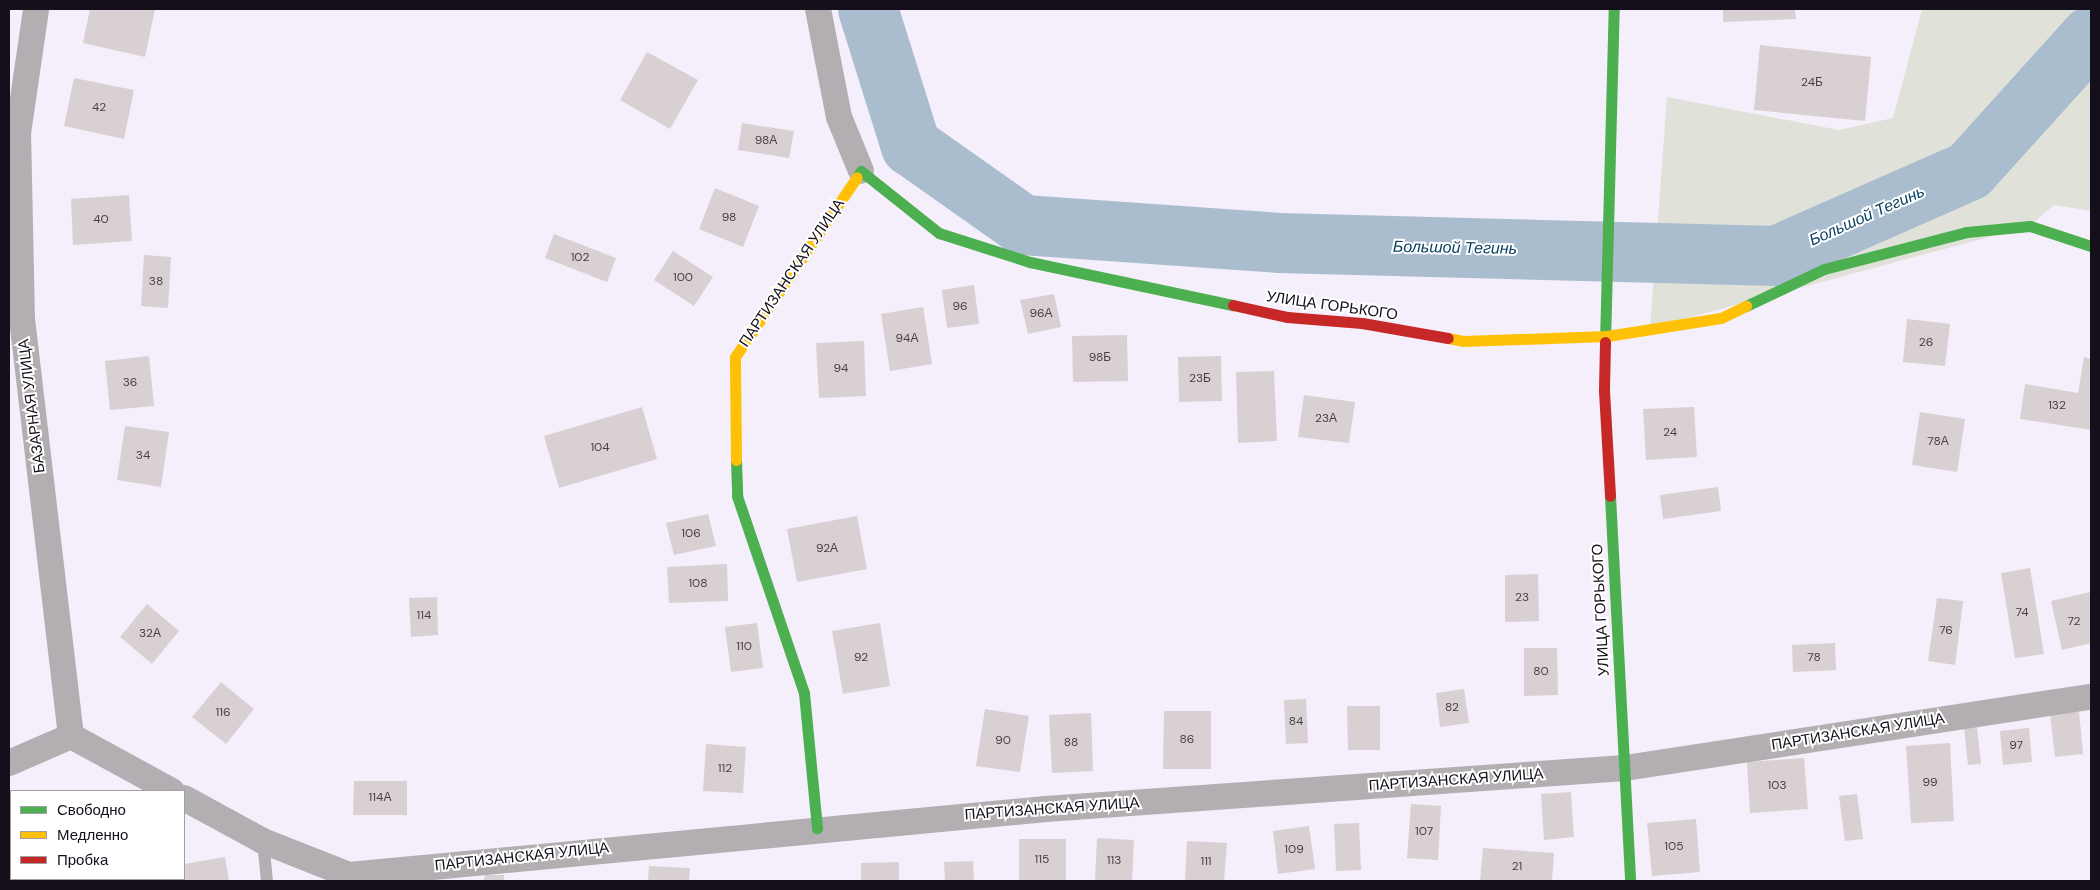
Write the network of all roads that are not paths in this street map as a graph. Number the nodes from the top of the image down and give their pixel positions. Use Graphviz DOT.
graph roads {
  1 [pos="36,9"];
  2 [pos="818,9"];
  3 [pos="1614,9"];
  4 [pos="861,171"];
  5 [pos="2091,246"];
  6 [pos="1607,336"];
  7 [pos="2091,697"];
  8 [pos="71,736"];
  9 [pos="9,763"];
  10 [pos="1625,768"];
  11 [pos="170,790"];
  12 [pos="185,799"];
  13 [pos="817,828"];
  14 [pos="263,841"];
  15 [pos="267,881"];
  16 [pos="1630,881"];
  1 -- 8 [label="street, БАЗАРНАЯ УЛИЦА"];
  2 -- 4 [label="street"];
  3 -- 6 [label="street, УЛИЦА ГОРЬКОГО"];
  4 -- 6 [label="street, УЛИЦА ГОРЬКОГО"];
  4 -- 13 [label="street, ПАРТИЗАНСКАЯ УЛИЦА"];
  5 -- 6 [label="street"];
  6 -- 10 [label="street, УЛИЦА ГОРЬКОГО"];
  7 -- 10 [label="street, ПАРТИЗАНСКАЯ УЛИЦА"];
  8 -- 9 [label="street"];
  8 -- 11 [label="street"];
  10 -- 13 [label="street, ПАРТИЗАНСКАЯ УЛИЦА"];
  10 -- 16 [label="street, УЛИЦА ГОРЬКОГО"];
  12 -- 14 [label="street, ПАРТИЗАНСКАЯ УЛИЦА"];
  13 -- 14 [label="street, ПАРТИЗАНСКАЯ УЛИЦА"];
  14 -- 15 [label="lane"];
}
